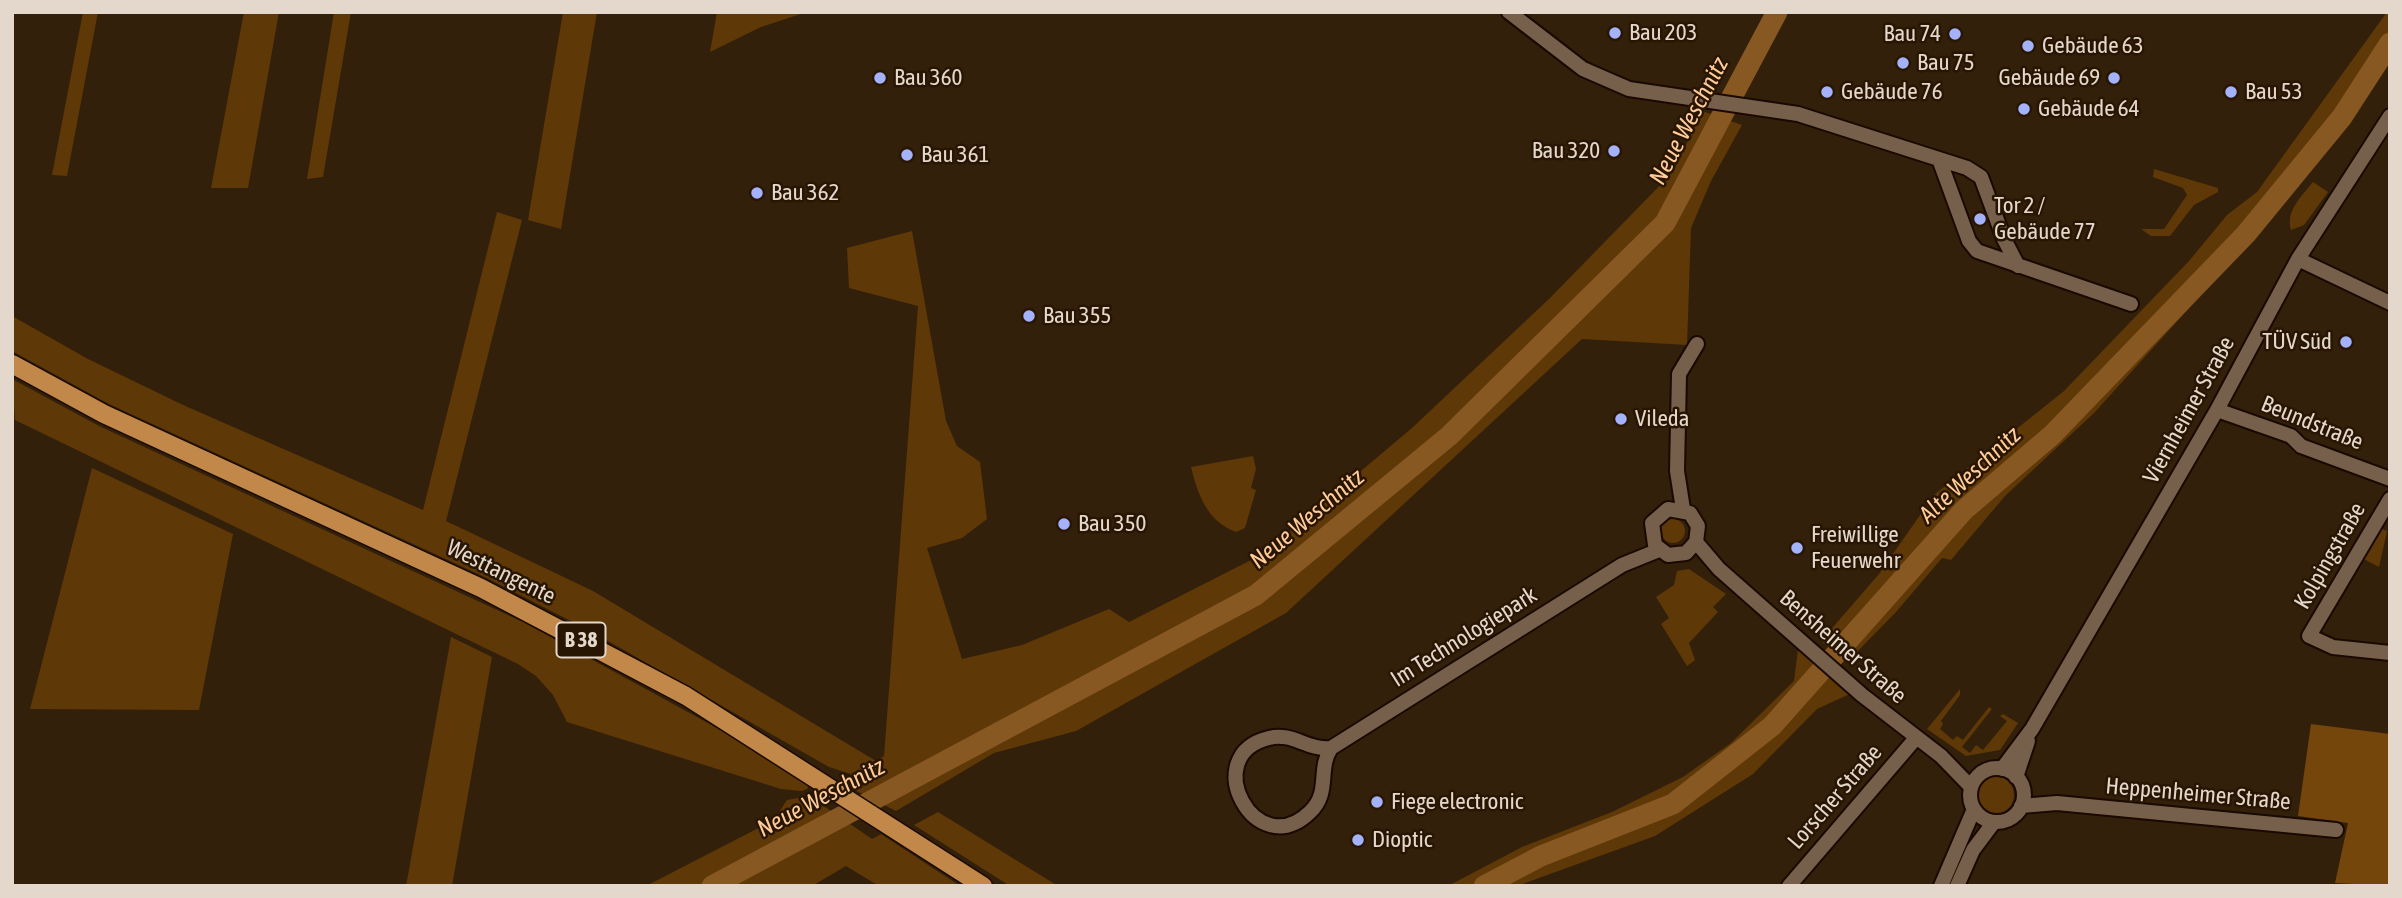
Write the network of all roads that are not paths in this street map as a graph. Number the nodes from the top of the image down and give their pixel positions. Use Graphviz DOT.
graph roads {
  1 [pos="1509,12"];
  2 [pos="2390,116"];
  3 [pos="1939,159"];
  4 [pos="2298,259"];
  5 [pos="2018,266"];
  6 [pos="2390,303"];
  7 [pos="2131,304"];
  8 [pos="1697,344"];
  9 [pos="12,364"];
  10 [pos="2217,410"];
  11 [pos="2390,479"];
  12 [pos="2390,499"];
  13 [pos="1675,509"];
  14 [pos="1656,544"];
  15 [pos="1691,547"];
  16 [pos="2390,653"];
  17 [pos="2032,729"];
  18 [pos="1916,738"];
  19 [pos="1331,748"];
  20 [pos="1941,756"];
  21 [pos="2002,769"];
  22 [pos="1980,774"];
  23 [pos="2016,776"];
  24 [pos="1971,788"];
  25 [pos="2022,799"];
  26 [pos="1974,809"];
  27 [pos="1994,822"];
  28 [pos="2336,830"];
  29 [pos="983,886"];
  30 [pos="1789,886"];
  31 [pos="1941,886"];
  32 [pos="1957,886"];
  1 -- 3 [label="street"];
  2 -- 4 [label="street, Viernheimer Straße"];
  3 -- 5 [label="street"];
  3 -- 5 [label="street"];
  4 -- 6 [label="street"];
  4 -- 10 [label="street, Viernheimer Straße"];
  5 -- 7 [label="street"];
  8 -- 13 [label="street"];
  9 -- 29 [label="main road, Westtangente / B 38"];
  10 -- 11 [label="street, Beundstraße"];
  10 -- 17 [label="street, Viernheimer Straße"];
  12 -- 16 [label="street, Kolpingstraße"];
  13 -- 14 [label="street"];
  13 -- 15 [label="street, Bensheimer Straße"];
  14 -- 15 [label="street"];
  14 -- 19 [label="street, Im Technologiepark"];
  15 -- 18 [label="street, Bensheimer Straße"];
  17 -- 21 [label="street, Viernheimer Straße"];
  17 -- 23 [label="street, Viernheimer Straße"];
  18 -- 20 [label="street, Bensheimer Straße"];
  18 -- 30 [label="street, Lorscher Straße"];
  19 -- 19 [label="street"];
  20 -- 22 [label="street, Bensheimer Straße"];
  20 -- 24 [label="street, Bensheimer Straße"];
  21 -- 22 [label="street"];
  21 -- 23 [label="street"];
  22 -- 24 [label="street"];
  23 -- 25 [label="street"];
  24 -- 26 [label="street"];
  25 -- 27 [label="street"];
  25 -- 28 [label="street, Heppenheimer Straße"];
  26 -- 27 [label="street"];
  26 -- 31 [label="street"];
  27 -- 32 [label="street"];
}
